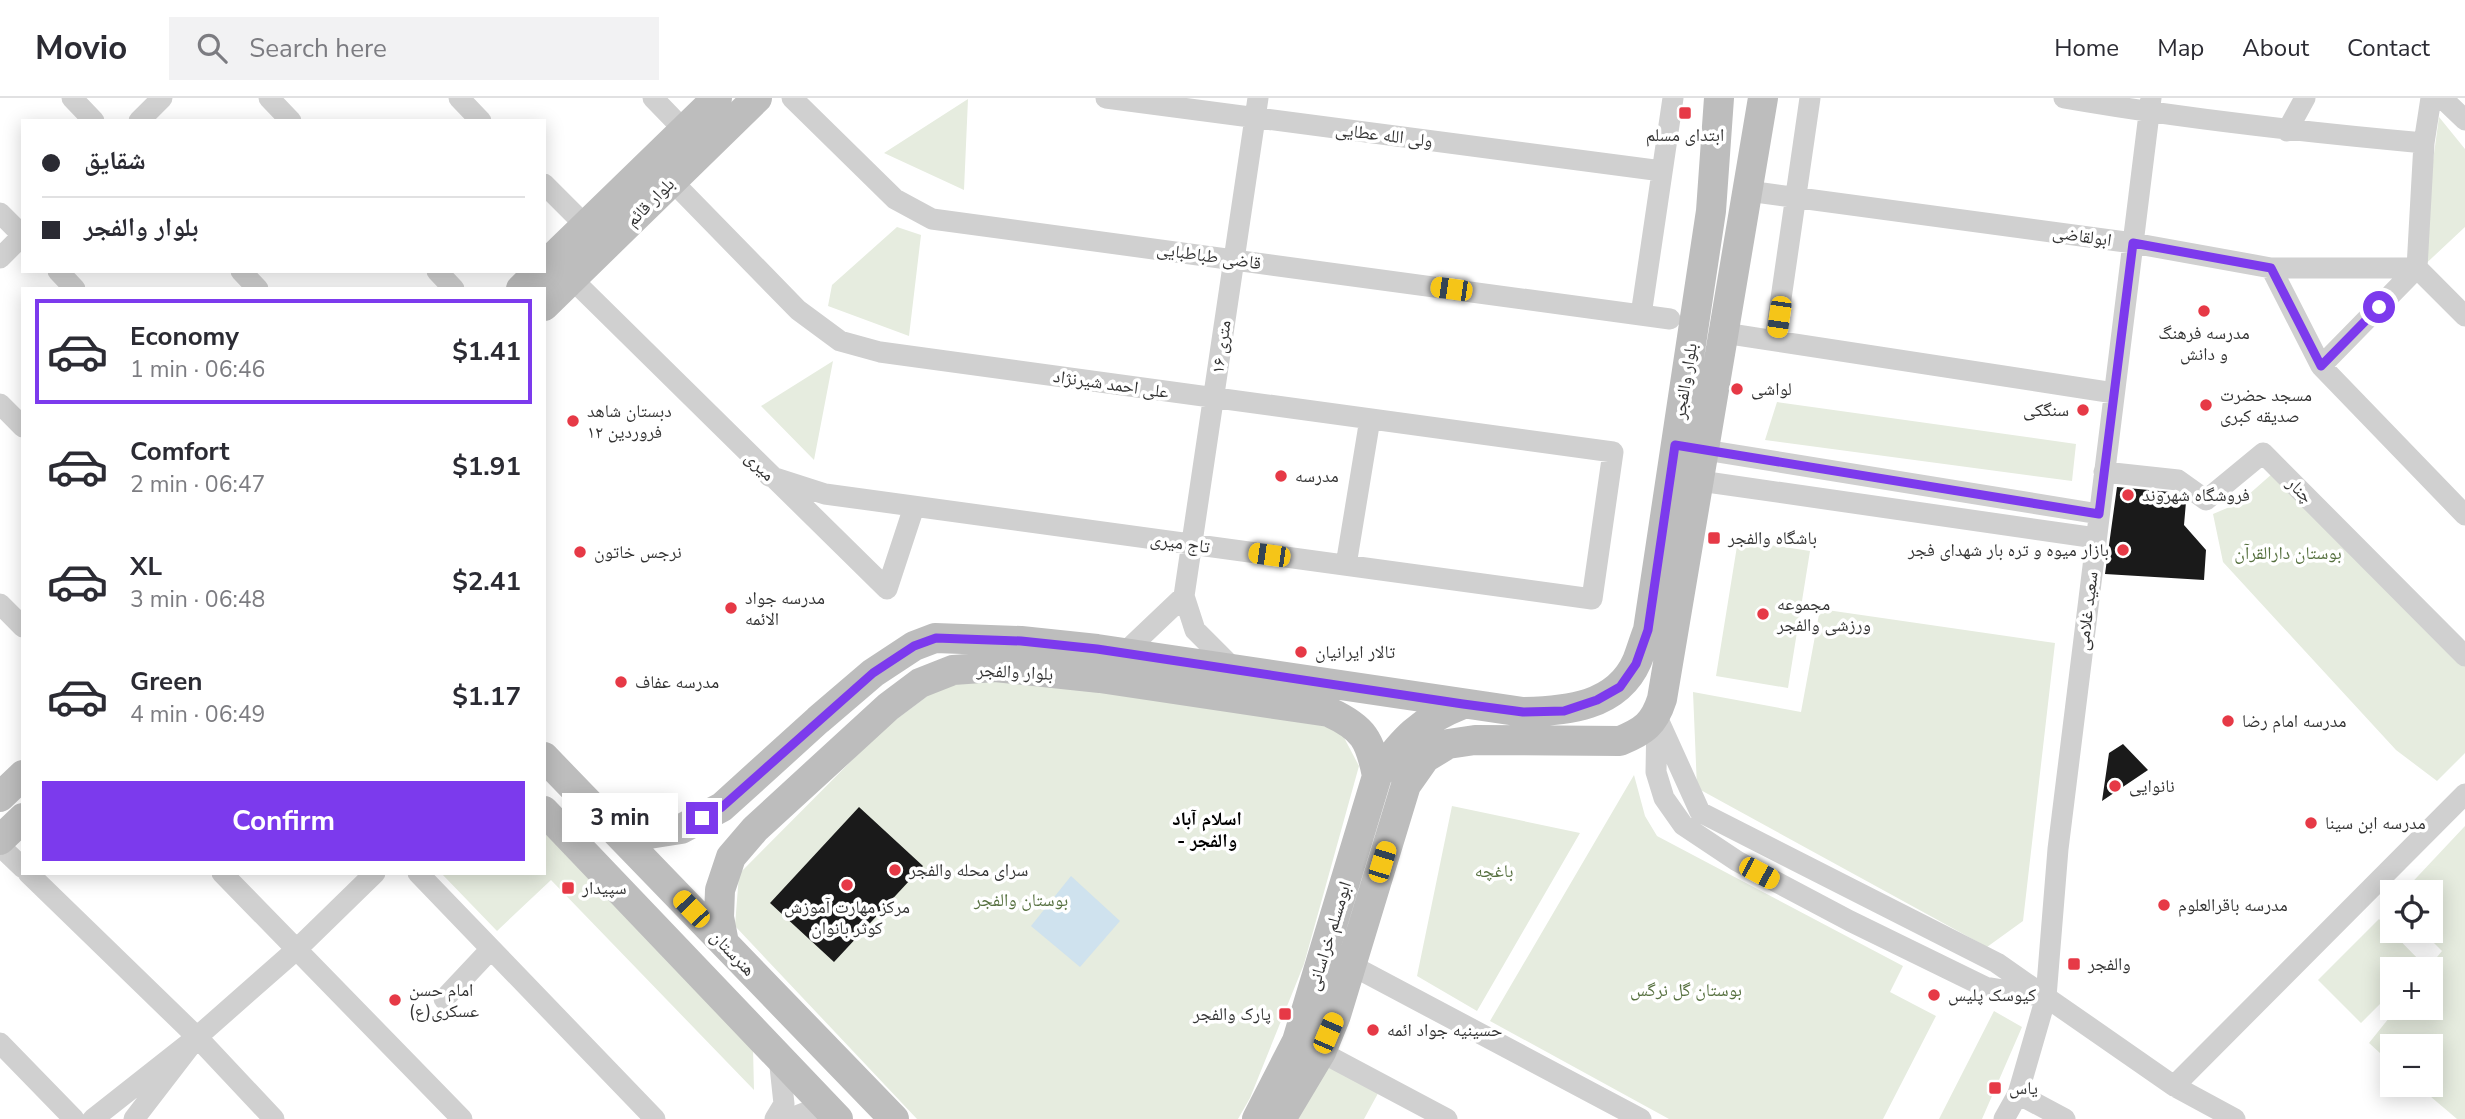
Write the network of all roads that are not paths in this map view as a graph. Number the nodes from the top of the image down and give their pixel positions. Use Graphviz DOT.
graph roads {
  1 [pos="72,98"];
  2 [pos="162,98"];
  3 [pos="269,98"];
  4 [pos="459,98"];
  5 [pos="653,98"];
  6 [pos="717,98"];
  7 [pos="757,98"];
  8 [pos="792,98"];
  9 [pos="1106,98"];
  10 [pos="1673,98"];
  11 [pos="1719,98"];
  12 [pos="1763,98"];
  13 [pos="1810,98"];
  14 [pos="2064,98"];
  15 [pos="2305,98"];
  16 [pos="2431,98"];
  17 [pos="2442,98"];
  18 [pos="2150,105"];
  19 [pos="1257,108"];
  20 [pos="92,119"];
  21 [pos="141,119"];
  22 [pos="289,119"];
  23 [pos="479,119"];
  24 [pos="2465,120"];
  25 [pos="684,130"];
  26 [pos="2287,131"];
  27 [pos="2424,143"];
  28 [pos="1662,171"];
  29 [pos="672,181"];
  30 [pos="546,186"];
  31 [pos="1748,191"];
  32 [pos="1796,198"];
  33 [pos="0,213"];
  34 [pos="586,226"];
  35 [pos="21,234"];
  36 [pos="21,238"];
  37 [pos="2133,243"];
  38 [pos="0,258"];
  39 [pos="1234,260"];
  40 [pos="546,264"];
  41 [pos="2271,268"];
  42 [pos="2417,268"];
  43 [pos="60,273"];
  44 [pos="243,273"];
  45 [pos="439,273"];
  46 [pos="537,273"];
  47 [pos="572,279"];
  48 [pos="73,287"];
  49 [pos="256,287"];
  50 [pos="452,287"];
  51 [pos="523,287"];
  52 [pos="546,304"];
  53 [pos="1641,315"];
  54 [pos="2465,316"];
  55 [pos="1670,319"];
  56 [pos="1724,333"];
  57 [pos="1775,340"];
  58 [pos="2321,366"];
  59 [pos="2114,393"];
  60 [pos="1213,398"];
  61 [pos="0,404"];
  62 [pos="1370,419"];
  63 [pos="21,426"];
  64 [pos="1675,445"];
  65 [pos="1705,450"];
  66 [pos="2104,472"];
  67 [pos="769,476"];
  68 [pos="1670,477"];
  69 [pos="1700,481"];
  70 [pos="914,506"];
  71 [pos="2099,514"];
  72 [pos="2465,515"];
  73 [pos="2096,538"];
  74 [pos="1192,544"];
  75 [pos="1346,565"];
  76 [pos="1184,596"];
  77 [pos="1592,599"];
  78 [pos="0,604"];
  79 [pos="21,625"];
  80 [pos="1124,653"];
  81 [pos="2465,656"];
  82 [pos="1235,670"];
  83 [pos="1463,704"];
  84 [pos="1657,717"];
  85 [pos="546,759"];
  86 [pos="1377,776"];
  87 [pos="21,777"];
  88 [pos="2465,794"];
  89 [pos="0,797"];
  90 [pos="546,813"];
  91 [pos="598,813"];
  92 [pos="21,820"];
  93 [pos="0,841"];
  94 [pos="0,846"];
  95 [pos="21,866"];
  96 [pos="30,875"];
  97 [pos="224,875"];
  98 [pos="372,875"];
  99 [pos="420,875"];
  100 [pos="724,943"];
  101 [pos="491,949"];
  102 [pos="297,950"];
  103 [pos="1351,965"];
  104 [pos="2046,997"];
  105 [pos="444,999"];
  106 [pos="197,1037"];
  107 [pos="0,1043"];
  108 [pos="1321,1052"];
  109 [pos="779,1057"];
  110 [pos="2174,1086"];
  111 [pos="2018,1094"];
  112 [pos="833,1114"];
  113 [pos="74,1119"];
  114 [pos="93,1119"];
  115 [pos="134,1119"];
  116 [pos="274,1119"];
  117 [pos="462,1119"];
  118 [pos="655,1119"];
  119 [pos="775,1119"];
  120 [pos="789,1119"];
  121 [pos="894,1119"];
  122 [pos="1257,1119"];
  123 [pos="1281,1119"];
  124 [pos="1447,1119"];
  125 [pos="1642,1119"];
  126 [pos="2004,1119"];
  127 [pos="2065,1119"];
  128 [pos="2235,1119"];
  1 -- 20 [label="street"];
  2 -- 21 [label="street"];
  3 -- 22 [label="street"];
  4 -- 23 [label="street"];
  5 -- 25 [label="street"];
  6 -- 25 [label="main road, بلوار قائم"];
  7 -- 29 [label="main road, بلوار قائم"];
  8 -- 39 [label="street, قاضی طباطبایی"];
  9 -- 19 [label="street, ولی الله عطایی"];
  10 -- 28 [label="street"];
  11 -- 64 [label="main road, بلوار والفجر"];
  12 -- 31 [label="main road, بلوار والفجر"];
  13 -- 32 [label="street"];
  14 -- 18 [label="street"];
  15 -- 26 [label="street"];
  16 -- 27 [label="street"];
  17 -- 24 [label="street"];
  18 -- 26 [label="street"];
  18 -- 37 [label="street, سعید غلامی"];
  19 -- 28 [label="street, ولی الله عطایی"];
  19 -- 39 [label="street, ۱۶ متری"];
  25 -- 34 [label="main road, بلوار قائم"];
  26 -- 27 [label="street"];
  27 -- 42 [label="street"];
  28 -- 53 [label="street"];
  29 -- 47 [label="main road, بلوار قائم"];
  29 -- 60 [label="street, علی احمد شیرنژاد"];
  30 -- 34 [label="street"];
  31 -- 32 [label="street, ابولقاضی"];
  31 -- 56 [label="main road, بلوار والفجر"];
  32 -- 37 [label="street, ابولقاضی"];
  32 -- 57 [label="street"];
  33 -- 35 [label="street"];
  34 -- 40 [label="main road, بلوار قائم"];
  36 -- 38 [label="street"];
  37 -- 41 [label="street, ابولقاضی"];
  37 -- 59 [label="street, سعید غلامی"];
  39 -- 53 [label="street, قاضی طباطبایی"];
  39 -- 60 [label="street, ۱۶ متری"];
  41 -- 42 [label="street, ابولقاضی"];
  41 -- 58 [label="street"];
  42 -- 54 [label="street"];
  42 -- 58 [label="street"];
  43 -- 48 [label="street"];
  44 -- 49 [label="street"];
  45 -- 50 [label="street"];
  46 -- 51 [label="main road"];
  47 -- 52 [label="main road, بلوار قائم"];
  47 -- 67 [label="street, میری"];
  53 -- 55 [label="street, قاضی طباطبایی"];
  56 -- 57 [label="street"];
  56 -- 65 [label="main road, بلوار والفجر"];
  57 -- 59 [label="street"];
  58 -- 72 [label="street"];
  59 -- 66 [label="street, سعید غلامی"];
  60 -- 62 [label="street, علی احمد شیرنژاد"];
  60 -- 74 [label="street, ۱۶ متری"];
  61 -- 63 [label="street"];
  62 -- 75 [label="street"];
  62 -- 77 [label="street, علی احمد شیرنژاد"];
  64 -- 65 [label="main road"];
  64 -- 68 [label="main road, بلوار والفجر"];
  65 -- 69 [label="main road, بلوار والفجر"];
  65 -- 71 [label="street"];
  66 -- 71 [label="street, سعید غلامی"];
  66 -- 81 [label="street, چنار"];
  67 -- 70 [label="street, تاج میری"];
  67 -- 70 [label="street, میری"];
  68 -- 69 [label="main road"];
  68 -- 83 [label="main road, بلوار والفجر"];
  69 -- 73 [label="street"];
  69 -- 84 [label="main road, بلوار والفجر"];
  70 -- 74 [label="street, تاج میری"];
  71 -- 73 [label="street, سعید غلامی"];
  73 -- 104 [label="street, سعید غلامی"];
  74 -- 75 [label="street, تاج میری"];
  74 -- 76 [label="street, ۱۶ متری"];
  75 -- 77 [label="street, تاج میری"];
  76 -- 80 [label="street"];
  76 -- 82 [label="street"];
  78 -- 79 [label="street"];
  80 -- 82 [label="main road, بلوار والفجر"];
  80 -- 91 [label="main road, بلوار والفجر"];
  82 -- 83 [label="main road, بلوار والفجر"];
  83 -- 86 [label="main road, ابومسلم خراسانی"];
  84 -- 103 [label="main road, ابومسلم خراسانی"];
  84 -- 104 [label="street"];
  85 -- 91 [label="main road, هنرستان"];
  86 -- 100 [label="main road, بلوار والفجر"];
  86 -- 122 [label="main road, ابومسلم خراسانی"];
  87 -- 89 [label="main road"];
  88 -- 110 [label="street"];
  90 -- 109 [label="main road"];
  91 -- 100 [label="main road, هنرستان"];
  92 -- 93 [label="main road"];
  94 -- 95 [label="street"];
  96 -- 106 [label="street"];
  97 -- 102 [label="street"];
  98 -- 102 [label="street"];
  99 -- 101 [label="street"];
  100 -- 121 [label="main road, هنرستان"];
  101 -- 105 [label="street"];
  101 -- 118 [label="street"];
  102 -- 106 [label="street"];
  102 -- 117 [label="street"];
  103 -- 108 [label="main road, ابومسلم خراسانی"];
  103 -- 125 [label="street"];
  104 -- 110 [label="street"];
  104 -- 111 [label="street, سعید غلامی"];
  106 -- 114 [label="street"];
  106 -- 115 [label="street"];
  106 -- 116 [label="street"];
  107 -- 113 [label="street"];
  108 -- 123 [label="main road, ابومسلم خراسانی"];
  108 -- 124 [label="street"];
  109 -- 112 [label="main road"];
  109 -- 119 [label="street"];
  110 -- 128 [label="street"];
  111 -- 126 [label="street, سعید غلامی"];
  111 -- 127 [label="street"];
  112 -- 120 [label="street"];
}
